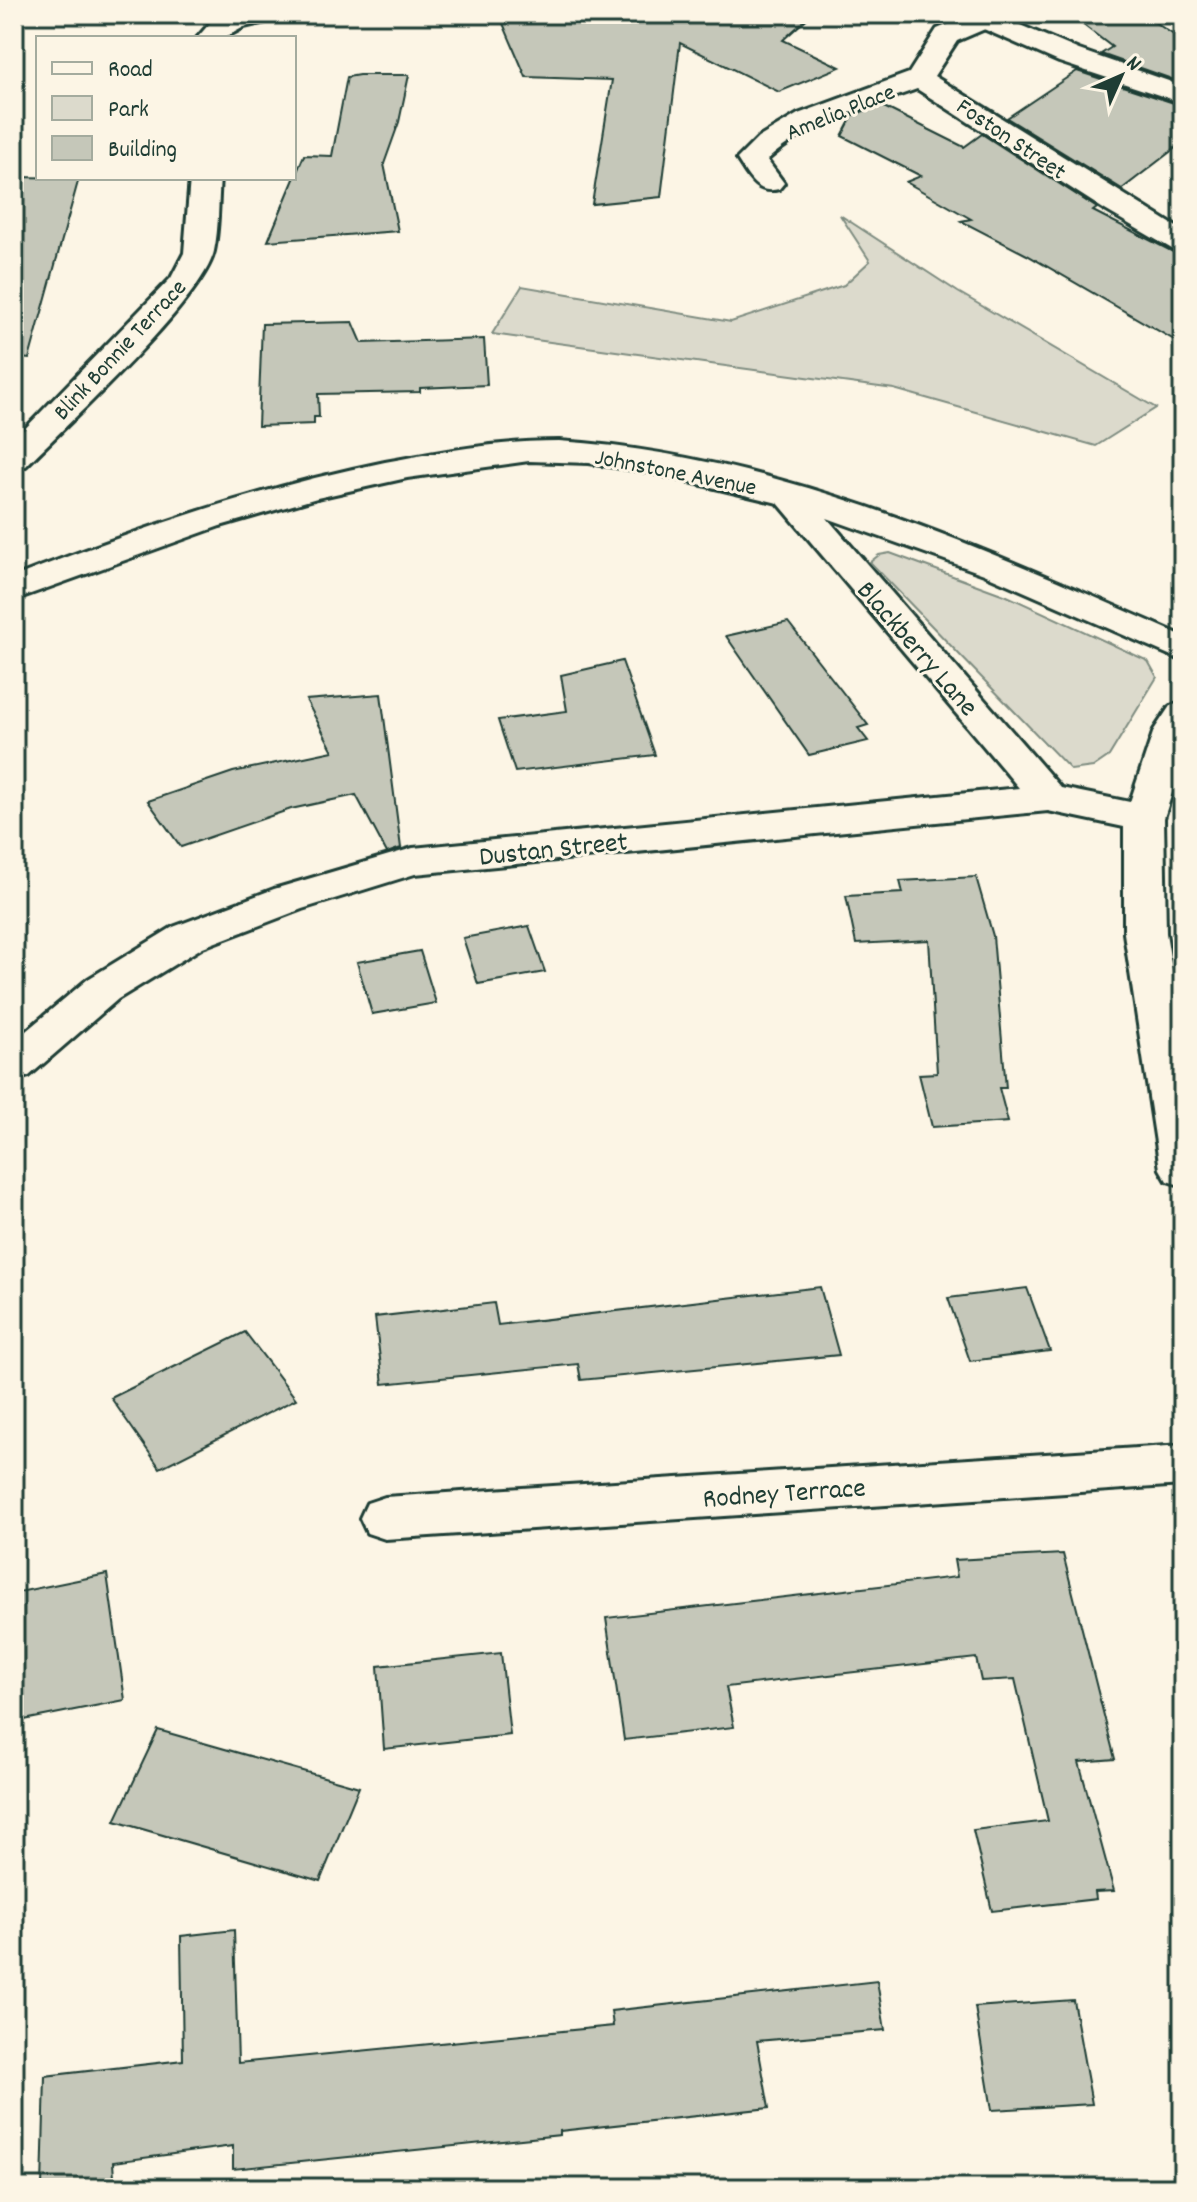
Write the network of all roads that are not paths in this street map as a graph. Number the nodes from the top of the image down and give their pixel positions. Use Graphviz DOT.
graph roads {
  1 [pos="266,14"];
  2 [pos="978,17"];
  3 [pos="211,36"];
  4 [pos="919,79"];
  5 [pos="1183,95"];
  6 [pos="205,180"];
  7 [pos="769,183"];
  8 [pos="1183,243"];
  9 [pos="14,459"];
  10 [pos="790,496"];
  11 [pos="14,589"];
  12 [pos="1183,650"];
  13 [pos="1183,714"];
  14 [pos="1048,798"];
  15 [pos="1144,818"];
  16 [pos="14,1065"];
  17 [pos="1183,1169"];
  18 [pos="1183,1465"];
  19 [pos="385,1518"];
  1 -- 3 [label="street"];
  2 -- 4 [label="street"];
  2 -- 5 [label="street"];
  4 -- 7 [label="street, Amelia Place"];
  4 -- 8 [label="street, Foston Street"];
  6 -- 9 [label="street, Blink Bonnie Terrace"];
  10 -- 11 [label="street, Johnstone Avenue"];
  10 -- 12 [label="street, Johnstone Avenue"];
  10 -- 14 [label="street, Blackberry Lane"];
  13 -- 15 [label="street"];
  14 -- 15 [label="street, Dustan Street"];
  14 -- 16 [label="street, Dustan Street"];
  15 -- 17 [label="street"];
  18 -- 19 [label="street, Rodney Terrace"];
}
